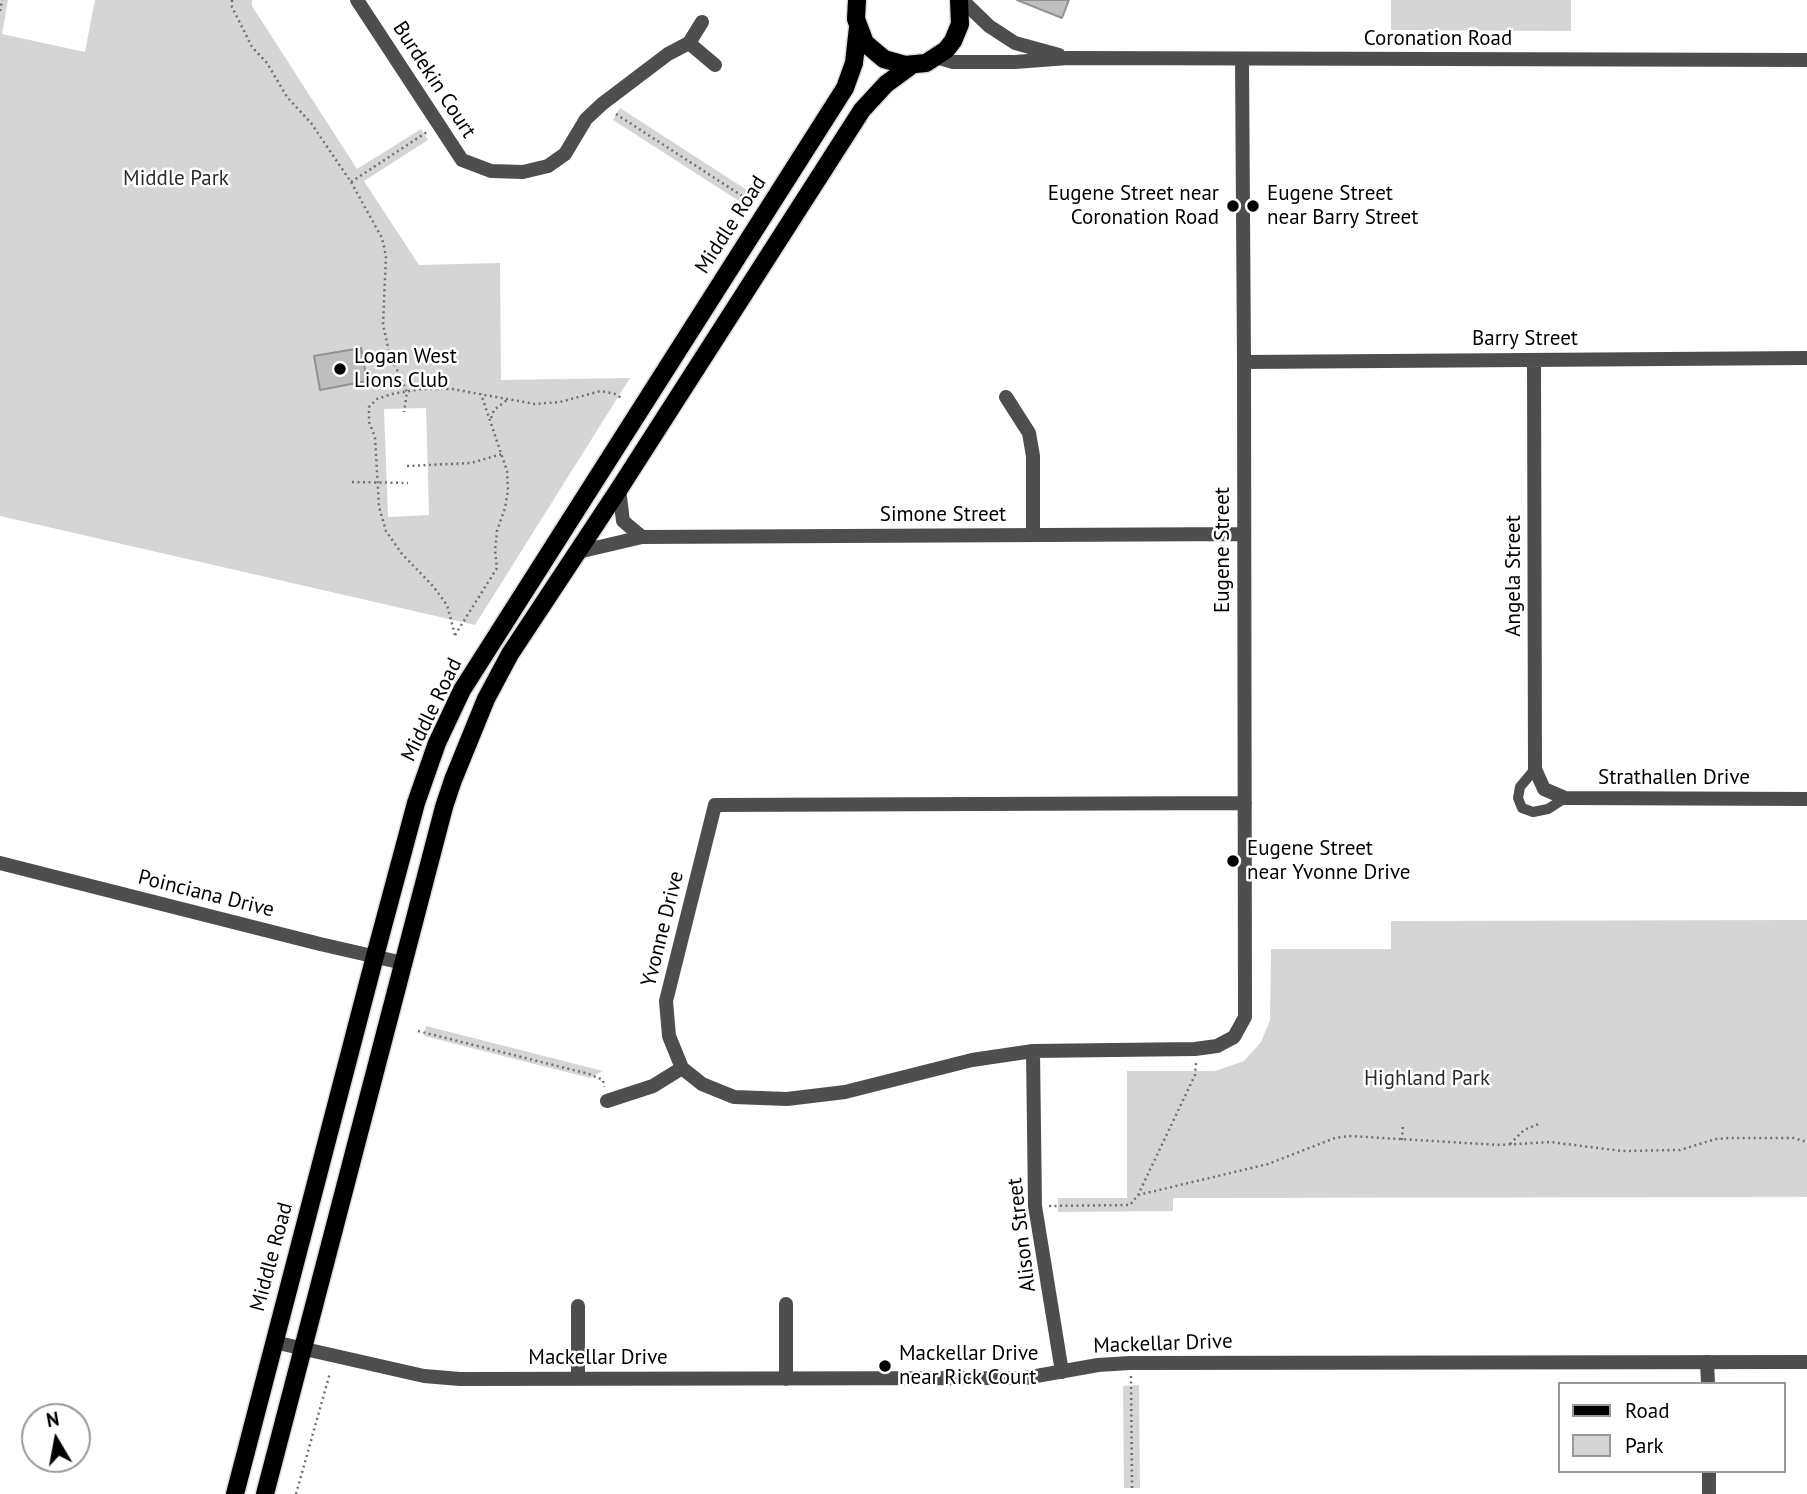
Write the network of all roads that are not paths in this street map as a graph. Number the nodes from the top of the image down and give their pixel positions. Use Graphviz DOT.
graph roads {
  1 [pos="357,0"];
  2 [pos="961,0"];
  3 [pos="855,10"];
  4 [pos="702,22"];
  5 [pos="689,43"];
  6 [pos="936,57"];
  7 [pos="1068,58"];
  8 [pos="1242,59"];
  9 [pos="1807,60"];
  10 [pos="715,65"];
  11 [pos="912,65"];
  12 [pos="1807,358"];
  13 [pos="1534,361"];
  14 [pos="1244,362"];
  15 [pos="1006,397"];
  16 [pos="619,489"];
  17 [pos="1244,534"];
  18 [pos="1032,535"];
  19 [pos="642,537"];
  20 [pos="578,552"];
  21 [pos="1535,769"];
  22 [pos="1544,789"];
  23 [pos="1565,798"];
  24 [pos="1807,799"];
  25 [pos="1245,803"];
  26 [pos="0,863"];
  27 [pos="374,956"];
  28 [pos="403,962"];
  29 [pos="1033,1051"];
  30 [pos="682,1068"];
  31 [pos="607,1101"];
  32 [pos="786,1304"];
  33 [pos="578,1306"];
  34 [pos="274,1342"];
  35 [pos="303,1349"];
  36 [pos="1707,1362"];
  37 [pos="1807,1362"];
  38 [pos="1062,1372"];
  39 [pos="578,1379"];
  40 [pos="786,1379"];
  41 [pos="1708,1382"];
  42 [pos="1709,1473"];
  43 [pos="234,1494"];
  44 [pos="265,1494"];
  45 [pos="1709,1494"];
  1 -- 5 [label="street, Burdekin Court"];
  2 -- 6 [label="main road"];
  2 -- 7 [label="street, Coronation Road"];
  3 -- 11 [label="main road"];
  3 -- 27 [label="main road, Middle Road"];
  4 -- 5 [label="street, Burdekin Court"];
  5 -- 10 [label="street"];
  6 -- 7 [label="street, Coronation Road"];
  6 -- 11 [label="main road, Middle Road"];
  7 -- 8 [label="street, Coronation Road"];
  8 -- 9 [label="street, Coronation Road"];
  8 -- 14 [label="street, Eugene Street"];
  11 -- 16 [label="main road, Middle Road"];
  12 -- 13 [label="street, Barry Street"];
  13 -- 14 [label="street, Barry Street"];
  13 -- 21 [label="street, Angela Street"];
  14 -- 17 [label="street, Eugene Street"];
  15 -- 18 [label="street"];
  16 -- 19 [label="street"];
  16 -- 20 [label="main road, Middle Road"];
  17 -- 18 [label="street, Simone Street"];
  17 -- 25 [label="street, Eugene Street"];
  18 -- 19 [label="street, Simone Street"];
  19 -- 20 [label="street, Simone Street"];
  20 -- 28 [label="main road, Middle Road"];
  21 -- 22 [label="street, Angela Street"];
  21 -- 23 [label="lane"];
  22 -- 23 [label="street, Strathallen Drive"];
  23 -- 24 [label="street, Strathallen Drive"];
  25 -- 29 [label="street, Eugene Street"];
  25 -- 30 [label="street, Yvonne Drive"];
  26 -- 27 [label="street, Poinciana Drive"];
  27 -- 28 [label="street, Poinciana Drive"];
  27 -- 34 [label="main road, Middle Road"];
  28 -- 35 [label="main road, Middle Road"];
  29 -- 30 [label="street"];
  29 -- 38 [label="street, Alison Street"];
  30 -- 31 [label="street"];
  32 -- 40 [label="street"];
  33 -- 39 [label="street"];
  34 -- 35 [label="street, Mackellar Drive"];
  34 -- 43 [label="main road, Middle Road"];
  35 -- 39 [label="street, Mackellar Drive"];
  35 -- 44 [label="main road, Middle Road"];
  36 -- 37 [label="street, Mackellar Drive"];
  36 -- 38 [label="street, Mackellar Drive"];
  36 -- 41 [label="street"];
  38 -- 40 [label="street, Mackellar Drive"];
  39 -- 40 [label="street, Mackellar Drive"];
  42 -- 45 [label="street"];
}
